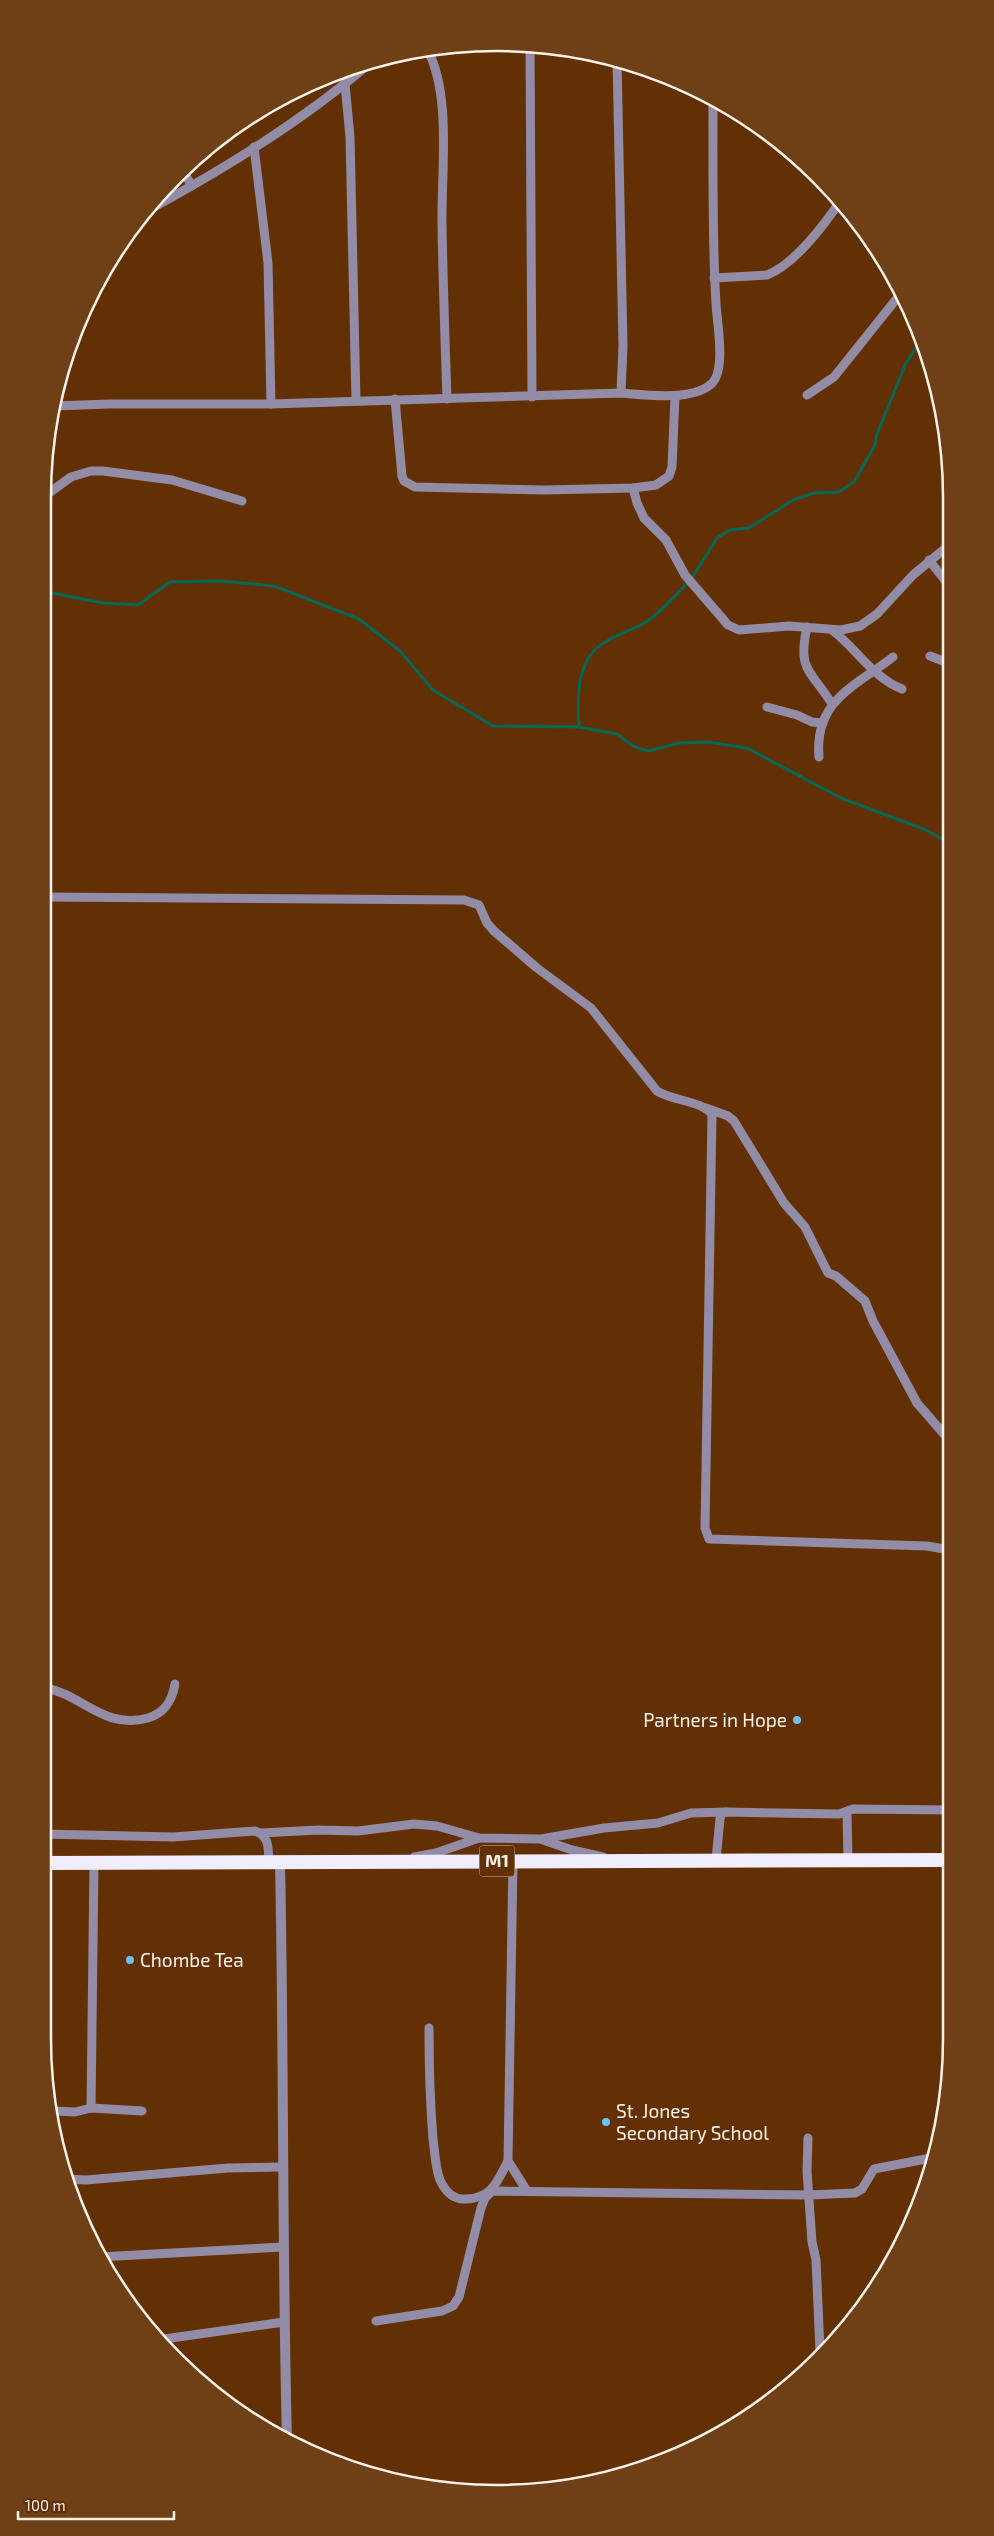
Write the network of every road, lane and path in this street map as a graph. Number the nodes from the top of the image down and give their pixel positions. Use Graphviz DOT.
graph roads {
  1 [pos="530,52"];
  2 [pos="431,56"];
  3 [pos="617,68"];
  4 [pos="357,74"];
  5 [pos="345,84"];
  6 [pos="713,107"];
  7 [pos="254,147"];
  8 [pos="187,177"];
  9 [pos="192,186"];
  10 [pos="162,203"];
  11 [pos="836,208"];
  12 [pos="714,278"];
  13 [pos="896,299"];
  14 [pos="621,392"];
  15 [pos="807,395"];
  16 [pos="532,396"];
  17 [pos="676,396"];
  18 [pos="394,399"];
  19 [pos="447,399"];
  20 [pos="356,400"];
  21 [pos="271,404"];
  22 [pos="61,406"];
  23 [pos="634,488"];
  24 [pos="51,491"];
  25 [pos="242,501"];
  26 [pos="943,550"];
  27 [pos="930,560"];
  28 [pos="943,577"];
  29 [pos="807,627"];
  30 [pos="832,629"];
  31 [pos="894,656"];
  32 [pos="930,656"];
  33 [pos="943,661"];
  34 [pos="874,672"];
  35 [pos="902,689"];
  36 [pos="832,704"];
  37 [pos="767,707"];
  38 [pos="823,723"];
  39 [pos="819,757"];
  40 [pos="51,897"];
  41 [pos="706,1108"];
  42 [pos="943,1433"];
  43 [pos="943,1549"];
  44 [pos="175,1684"];
  45 [pos="51,1690"];
  46 [pos="943,1810"];
  47 [pos="726,1812"];
  48 [pos="847,1812"];
  49 [pos="261,1833"];
  50 [pos="51,1834"];
  51 [pos="479,1838"];
  52 [pos="541,1839"];
  53 [pos="514,1860"];
  54 [pos="619,1860"];
  55 [pos="716,1860"];
  56 [pos="848,1860"];
  57 [pos="943,1860"];
  58 [pos="392,1861"];
  59 [pos="274,1862"];
  60 [pos="51,1863"];
  61 [pos="94,1863"];
  62 [pos="429,2028"];
  63 [pos="90,2108"];
  64 [pos="57,2111"];
  65 [pos="142,2111"];
  66 [pos="808,2138"];
  67 [pos="926,2159"];
  68 [pos="508,2161"];
  69 [pos="282,2167"];
  70 [pos="74,2179"];
  71 [pos="492,2191"];
  72 [pos="526,2191"];
  73 [pos="809,2195"];
  74 [pos="283,2247"];
  75 [pos="108,2257"];
  76 [pos="376,2321"];
  77 [pos="284,2322"];
  78 [pos="167,2339"];
  79 [pos="820,2346"];
  80 [pos="287,2432"];
  1 -- 16 [label="street"];
  2 -- 19 [label="street"];
  3 -- 14 [label="street"];
  4 -- 5 [label="street"];
  5 -- 7 [label="street"];
  5 -- 20 [label="street"];
  6 -- 12 [label="street"];
  7 -- 9 [label="street"];
  7 -- 21 [label="street"];
  8 -- 9 [label="street"];
  9 -- 10 [label="street"];
  11 -- 12 [label="street"];
  12 -- 17 [label="street"];
  13 -- 15 [label="street"];
  14 -- 16 [label="street"];
  14 -- 17 [label="street"];
  16 -- 19 [label="street"];
  17 -- 23 [label="street"];
  18 -- 19 [label="street"];
  18 -- 20 [label="street"];
  18 -- 23 [label="street"];
  20 -- 21 [label="street"];
  21 -- 22 [label="street"];
  23 -- 29 [label="street"];
  24 -- 25 [label="street"];
  26 -- 27 [label="street"];
  27 -- 28 [label="street"];
  27 -- 30 [label="street"];
  29 -- 30 [label="street"];
  29 -- 36 [label="street"];
  30 -- 34 [label="street"];
  31 -- 34 [label="street"];
  32 -- 33 [label="street"];
  34 -- 35 [label="street"];
  34 -- 36 [label="street"];
  36 -- 38 [label="street"];
  37 -- 38 [label="street"];
  38 -- 39 [label="street"];
  40 -- 41 [label="street"];
  41 -- 42 [label="street"];
  41 -- 43 [label="street"];
  44 -- 45 [label="street"];
  46 -- 48 [label="street"];
  47 -- 48 [label="street"];
  47 -- 52 [label="street"];
  47 -- 55 [label="street"];
  48 -- 56 [label="street"];
  49 -- 50 [label="street"];
  49 -- 51 [label="street"];
  49 -- 59 [label="street"];
  51 -- 52 [label="street"];
  51 -- 58 [label="street"];
  52 -- 54 [label="street"];
  53 -- 54 [label="highway, M1"];
  53 -- 58 [label="highway, M1"];
  53 -- 68 [label="street"];
  54 -- 55 [label="highway, M1"];
  55 -- 56 [label="highway, M1"];
  56 -- 57 [label="highway, M1"];
  58 -- 59 [label="highway, M1"];
  59 -- 61 [label="highway, M1"];
  59 -- 69 [label="street"];
  60 -- 61 [label="highway, M1"];
  61 -- 63 [label="street"];
  62 -- 71 [label="street"];
  63 -- 64 [label="street"];
  63 -- 65 [label="street"];
  66 -- 73 [label="street"];
  67 -- 73 [label="street"];
  68 -- 71 [label="street"];
  68 -- 72 [label="street"];
  69 -- 70 [label="street"];
  69 -- 74 [label="street"];
  71 -- 72 [label="street"];
  71 -- 76 [label="street"];
  72 -- 73 [label="street"];
  73 -- 79 [label="street"];
  74 -- 75 [label="street"];
  74 -- 77 [label="street"];
  77 -- 78 [label="street"];
  77 -- 80 [label="street"];
}
